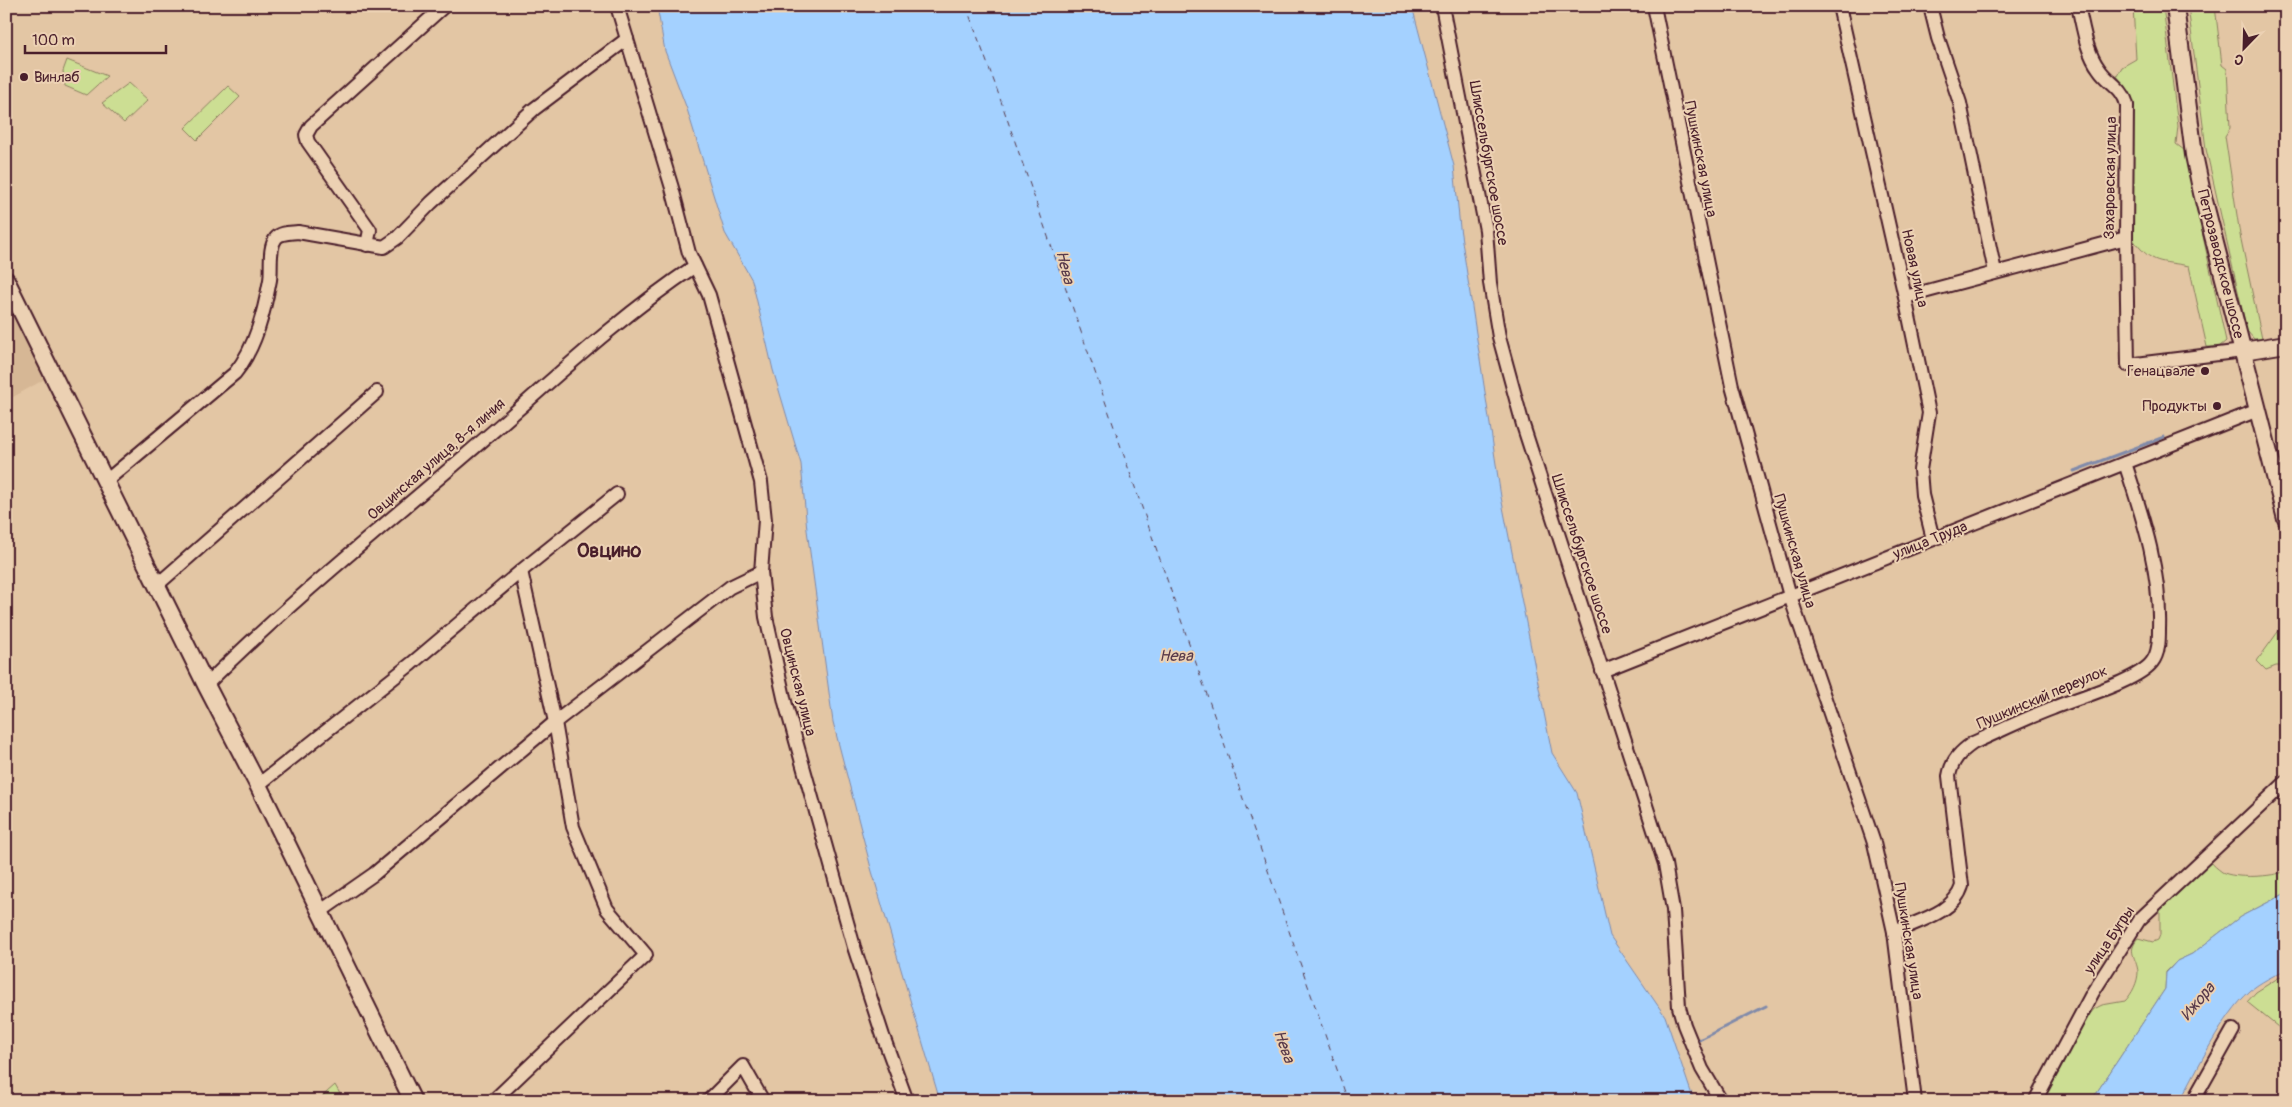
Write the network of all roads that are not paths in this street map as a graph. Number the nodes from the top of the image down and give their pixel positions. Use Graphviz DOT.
graph roads {
  1 [pos="444,6"];
  2 [pos="617,6"];
  3 [pos="1442,6"];
  4 [pos="1654,6"];
  5 [pos="1839,6"];
  6 [pos="1930,6"];
  7 [pos="2078,6"];
  8 [pos="2175,6"];
  9 [pos="627,39"];
  10 [pos="2126,238"];
  11 [pos="367,245"];
  12 [pos="695,266"];
  13 [pos="1995,272"];
  14 [pos="6,280"];
  15 [pos="1906,297"];
  16 [pos="2286,344"];
  17 [pos="2243,352"];
  18 [pos="377,392"];
  19 [pos="2258,410"];
  20 [pos="2125,463"];
  21 [pos="106,481"];
  22 [pos="617,494"];
  23 [pos="2286,519"];
  24 [pos="1933,539"];
  25 [pos="521,571"];
  26 [pos="761,572"];
  27 [pos="157,585"];
  28 [pos="1790,596"];
  29 [pos="1602,671"];
  30 [pos="206,685"];
  31 [pos="555,722"];
  32 [pos="2286,782"];
  33 [pos="258,785"];
  34 [pos="320,911"];
  35 [pos="1894,932"];
  36 [pos="2233,1030"];
  37 [pos="413,1101"];
  38 [pos="493,1101"];
  39 [pos="708,1101"];
  40 [pos="763,1101"];
  41 [pos="907,1101"];
  42 [pos="1721,1101"];
  43 [pos="1915,1101"];
  44 [pos="2035,1101"];
  45 [pos="2193,1101"];
  1 -- 11 [label="street"];
  2 -- 9 [label="street, Овцинская улица"];
  3 -- 29 [label="street, Шлиссельбургское шоссе"];
  4 -- 28 [label="street, Пушкинская улица"];
  5 -- 15 [label="street, Новая улица"];
  6 -- 13 [label="street"];
  7 -- 10 [label="street, Захаровская улица"];
  8 -- 17 [label="main road, Петрозаводское шоссе"];
  9 -- 11 [label="street"];
  9 -- 12 [label="street, Овцинская улица"];
  10 -- 13 [label="street"];
  10 -- 17 [label="street, Захаровская улица"];
  11 -- 21 [label="street"];
  12 -- 26 [label="street, Овцинская улица"];
  12 -- 30 [label="street, Овцинская улица, 8-я линия"];
  13 -- 15 [label="street"];
  14 -- 21 [label="main road"];
  15 -- 24 [label="street, Новая улица"];
  16 -- 17 [label="main road"];
  17 -- 19 [label="main road, Петрозаводское шоссе"];
  18 -- 27 [label="street"];
  19 -- 20 [label="street, улица Труда"];
  19 -- 23 [label="main road, Петрозаводское шоссе"];
  20 -- 24 [label="street, улица Труда"];
  20 -- 35 [label="street, Пушкинский переулок"];
  21 -- 27 [label="main road"];
  22 -- 25 [label="street"];
  24 -- 28 [label="street, улица Труда"];
  25 -- 31 [label="street"];
  25 -- 33 [label="street"];
  26 -- 31 [label="street"];
  26 -- 41 [label="street, Овцинская улица"];
  27 -- 30 [label="main road"];
  28 -- 29 [label="street, улица Труда"];
  28 -- 35 [label="street, Пушкинская улица"];
  29 -- 42 [label="street, Шлиссельбургское шоссе"];
  30 -- 33 [label="main road"];
  31 -- 34 [label="street"];
  31 -- 38 [label="street"];
  32 -- 44 [label="street, улица Бугры"];
  33 -- 34 [label="main road"];
  34 -- 37 [label="main road"];
  35 -- 43 [label="street, Пушкинская улица"];
  36 -- 45 [label="street"];
  39 -- 40 [label="street"];
}
